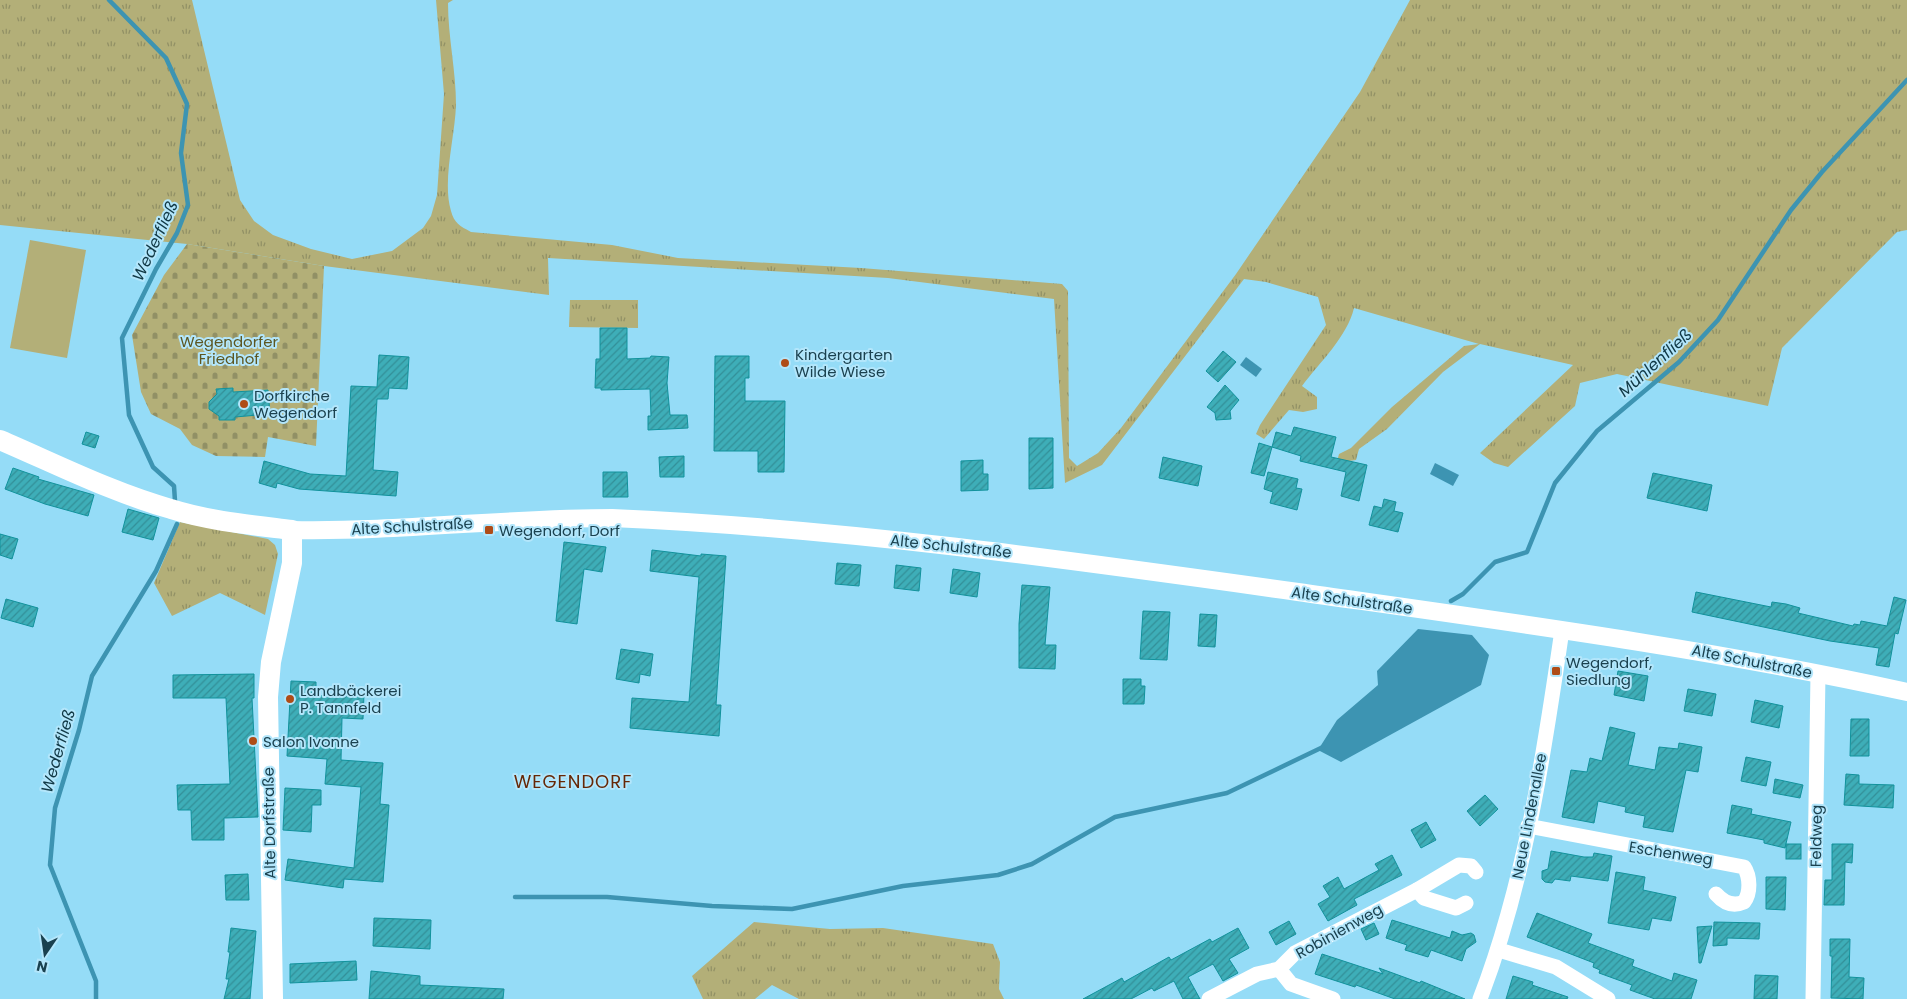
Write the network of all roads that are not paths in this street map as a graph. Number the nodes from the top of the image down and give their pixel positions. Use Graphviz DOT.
graph roads {
  1 [pos="1,441"];
  2 [pos="292,530"];
  3 [pos="1562,630"];
  4 [pos="1818,674"];
  5 [pos="1907,692"];
  6 [pos="1528,826"];
  7 [pos="1476,872"];
  8 [pos="1417,890"];
  9 [pos="1716,894"];
  10 [pos="1466,903"];
  11 [pos="1499,950"];
  12 [pos="1279,969"];
  13 [pos="273,999"];
  14 [pos="1209,999"];
  15 [pos="1333,999"];
  16 [pos="1480,999"];
  17 [pos="1608,999"];
  18 [pos="1813,999"];
  1 -- 2 [label="main road, Alte Schulstraße"];
  2 -- 3 [label="street, Alte Schulstraße"];
  2 -- 13 [label="main road, Alte Dorfstraße"];
  3 -- 4 [label="street, Alte Schulstraße"];
  3 -- 6 [label="street, Neue Lindenallee"];
  4 -- 5 [label="street, Alte Schulstraße"];
  4 -- 18 [label="street, Feldweg"];
  6 -- 9 [label="street, Eschenweg"];
  6 -- 11 [label="street, Neue Lindenallee"];
  7 -- 8 [label="street, Robinienweg"];
  8 -- 10 [label="street"];
  8 -- 12 [label="street, Robinienweg"];
  11 -- 16 [label="street, Neue Lindenallee"];
  11 -- 17 [label="street"];
  12 -- 14 [label="street, Robinienweg"];
  12 -- 15 [label="street"];
}
